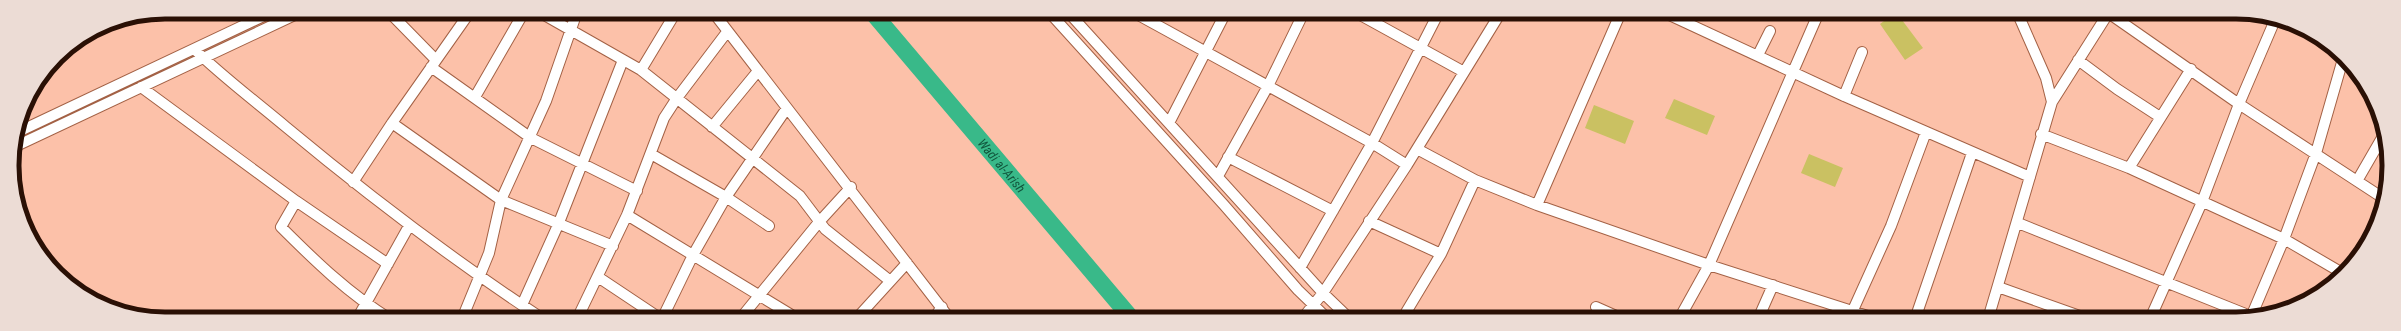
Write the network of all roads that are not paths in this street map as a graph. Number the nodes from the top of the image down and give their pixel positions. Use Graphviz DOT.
graph roads {
  1 [pos="257,19"];
  2 [pos="287,19"];
  3 [pos="395,19"];
  4 [pos="465,19"];
  5 [pos="520,19"];
  6 [pos="550,19"];
  7 [pos="574,19"];
  8 [pos="672,19"];
  9 [pos="718,19"];
  10 [pos="1054,19"];
  11 [pos="1074,19"];
  12 [pos="1146,19"];
  13 [pos="1222,19"];
  14 [pos="1301,19"];
  15 [pos="1368,19"];
  16 [pos="1435,19"];
  17 [pos="1497,19"];
  18 [pos="1618,19"];
  19 [pos="1678,19"];
  20 [pos="1816,19"];
  21 [pos="2020,19"];
  22 [pos="2104,19"];
  23 [pos="2117,19"];
  24 [pos="2273,24"];
  25 [pos="1770,30"];
  26 [pos="570,31"];
  27 [pos="727,32"];
  28 [pos="1421,47"];
  29 [pos="194,49"];
  30 [pos="1206,51"];
  31 [pos="1862,52"];
  32 [pos="1758,55"];
  33 [pos="204,59"];
  34 [pos="624,60"];
  35 [pos="2078,60"];
  36 [pos="434,63"];
  37 [pos="2341,64"];
  38 [pos="2191,69"];
  39 [pos="641,70"];
  40 [pos="758,72"];
  41 [pos="1464,72"];
  42 [pos="1794,72"];
  43 [pos="1268,86"];
  44 [pos="142,87"];
  45 [pos="1844,96"];
  46 [pos="475,98"];
  47 [pos="677,98"];
  48 [pos="2052,102"];
  49 [pos="2239,104"];
  50 [pos="787,108"];
  51 [pos="2160,117"];
  52 [pos="392,123"];
  53 [pos="1169,123"];
  54 [pos="712,127"];
  55 [pos="24,129"];
  56 [pos="1926,132"];
  57 [pos="2041,134"];
  58 [pos="531,138"];
  59 [pos="2380,142"];
  60 [pos="1372,143"];
  61 [pos="20,144"];
  62 [pos="1417,149"];
  63 [pos="1972,153"];
  64 [pos="2316,153"];
  65 [pos="651,154"];
  66 [pos="754,157"];
  67 [pos="1228,157"];
  68 [pos="581,163"];
  69 [pos="1407,166"];
  70 [pos="2129,168"];
  71 [pos="1218,176"];
  72 [pos="2030,177"];
  73 [pos="1475,180"];
  74 [pos="2357,181"];
  75 [pos="353,182"];
  76 [pos="851,187"];
  77 [pos="637,191"];
  78 [pos="2379,195"];
  79 [pos="726,197"];
  80 [pos="502,200"];
  81 [pos="296,201"];
  82 [pos="2202,202"];
  83 [pos="1537,205"];
  84 [pos="1334,211"];
  85 [pos="627,215"];
  86 [pos="1369,221"];
  87 [pos="819,222"];
  88 [pos="2018,223"];
  89 [pos="558,225"];
  90 [pos="408,226"];
  91 [pos="768,226"];
  92 [pos="2284,239"];
  93 [pos="613,246"];
  94 [pos="1441,254"];
  95 [pos="693,255"];
  96 [pos="907,262"];
  97 [pos="388,264"];
  98 [pos="1709,264"];
  99 [pos="1300,268"];
  100 [pos="2338,270"];
  101 [pos="480,277"];
  102 [pos="598,277"];
  103 [pos="890,280"];
  104 [pos="2167,281"];
  105 [pos="1773,285"];
  106 [pos="1998,287"];
  107 [pos="1323,293"];
  108 [pos="759,294"];
  109 [pos="367,304"];
  110 [pos="1313,304"];
  111 [pos="522,305"];
  112 [pos="1596,306"];
  113 [pos="942,307"];
  114 [pos="2254,311"];
  115 [pos="362,312"];
  116 [pos="379,312"];
  117 [pos="465,312"];
  118 [pos="530,312"];
  119 [pos="580,312"];
  120 [pos="650,312"];
  121 [pos="664,312"];
  122 [pos="745,312"];
  123 [pos="787,312"];
  124 [pos="862,312"];
  125 [pos="938,312"];
  126 [pos="945,312"];
  127 [pos="1307,312"];
  128 [pos="1321,312"];
  129 [pos="1343,312"];
  130 [pos="1406,312"];
  131 [pos="1608,312"];
  132 [pos="1683,312"];
  133 [pos="1761,312"];
  134 [pos="1843,312"];
  135 [pos="1852,312"];
  136 [pos="1917,312"];
  137 [pos="1990,312"];
  138 [pos="2068,312"];
  139 [pos="2153,312"];
  140 [pos="2240,312"];
  1 -- 29 [label="street"];
  2 -- 33 [label="street"];
  3 -- 36 [label="street"];
  4 -- 36 [label="street"];
  5 -- 46 [label="street"];
  6 -- 26 [label="street"];
  7 -- 26 [label="street"];
  8 -- 39 [label="street"];
  9 -- 27 [label="street"];
  10 -- 110 [label="street"];
  11 -- 53 [label="street"];
  12 -- 30 [label="street"];
  13 -- 30 [label="street"];
  14 -- 43 [label="street"];
  15 -- 28 [label="street"];
  16 -- 28 [label="street"];
  17 -- 41 [label="street"];
  18 -- 83 [label="street"];
  19 -- 32 [label="street"];
  20 -- 42 [label="street"];
  21 -- 48 [label="street"];
  22 -- 35 [label="street"];
  23 -- 38 [label="street"];
  24 -- 49 [label="street"];
  25 -- 32 [label="street"];
  26 -- 34 [label="street"];
  26 -- 58 [label="street"];
  27 -- 40 [label="street"];
  27 -- 47 [label="street"];
  28 -- 41 [label="street"];
  28 -- 60 [label="street"];
  29 -- 33 [label="street"];
  29 -- 55 [label="street"];
  30 -- 43 [label="street"];
  30 -- 53 [label="street"];
  31 -- 45 [label="street"];
  32 -- 42 [label="street"];
  33 -- 44 [label="street"];
  33 -- 75 [label="street"];
  34 -- 39 [label="street"];
  34 -- 68 [label="street"];
  35 -- 48 [label="street"];
  35 -- 51 [label="street"];
  36 -- 46 [label="street"];
  36 -- 52 [label="street"];
  37 -- 64 [label="street"];
  38 -- 49 [label="street"];
  38 -- 51 [label="street"];
  39 -- 47 [label="street"];
  40 -- 50 [label="street"];
  40 -- 54 [label="street"];
  41 -- 62 [label="street"];
  42 -- 45 [label="street"];
  42 -- 98 [label="street"];
  43 -- 60 [label="street"];
  43 -- 67 [label="street"];
  44 -- 61 [label="street"];
  44 -- 81 [label="street"];
  45 -- 56 [label="street"];
  46 -- 58 [label="street"];
  47 -- 54 [label="street"];
  47 -- 65 [label="street"];
  48 -- 57 [label="street"];
  49 -- 64 [label="street"];
  49 -- 82 [label="street"];
  50 -- 66 [label="street"];
  50 -- 76 [label="street"];
  51 -- 70 [label="street"];
  52 -- 75 [label="street"];
  52 -- 80 [label="street"];
  53 -- 71 [label="street"];
  54 -- 66 [label="street"];
  56 -- 63 [label="street"];
  56 -- 135 [label="street"];
  57 -- 70 [label="street"];
  57 -- 72 [label="street"];
  58 -- 68 [label="street"];
  58 -- 80 [label="street"];
  59 -- 74 [label="street"];
  60 -- 69 [label="street"];
  60 -- 84 [label="street"];
  62 -- 69 [label="street"];
  62 -- 73 [label="street"];
  63 -- 72 [label="street"];
  63 -- 136 [label="street"];
  64 -- 74 [label="street"];
  64 -- 92 [label="street"];
  65 -- 77 [label="street"];
  65 -- 79 [label="street"];
  66 -- 79 [label="street"];
  66 -- 87 [label="street"];
  67 -- 71 [label="street"];
  67 -- 84 [label="street"];
  68 -- 77 [label="street"];
  68 -- 89 [label="street"];
  69 -- 86 [label="street"];
  70 -- 82 [label="street"];
  71 -- 99 [label="street"];
  72 -- 88 [label="street"];
  73 -- 83 [label="street"];
  73 -- 94 [label="street"];
  74 -- 78 [label="street"];
  75 -- 90 [label="street"];
  76 -- 87 [label="street"];
  76 -- 96 [label="street"];
  77 -- 85 [label="street"];
  79 -- 91 [label="street"];
  79 -- 95 [label="street"];
  80 -- 89 [label="street"];
  80 -- 101 [label="street"];
  81 -- 97 [label="street"];
  81 -- 109 [label="street"];
  82 -- 92 [label="street"];
  82 -- 104 [label="street"];
  83 -- 98 [label="street"];
  84 -- 99 [label="street"];
  85 -- 93 [label="street"];
  85 -- 95 [label="street"];
  86 -- 94 [label="street"];
  86 -- 107 [label="street"];
  87 -- 103 [label="street"];
  87 -- 108 [label="street"];
  88 -- 104 [label="street"];
  88 -- 106 [label="street"];
  89 -- 93 [label="street"];
  89 -- 111 [label="street"];
  90 -- 97 [label="street"];
  90 -- 101 [label="street"];
  92 -- 100 [label="street"];
  92 -- 114 [label="street"];
  93 -- 102 [label="street"];
  94 -- 130 [label="street"];
  95 -- 108 [label="street"];
  95 -- 121 [label="street"];
  96 -- 103 [label="street"];
  96 -- 113 [label="street"];
  97 -- 109 [label="street"];
  98 -- 105 [label="street"];
  98 -- 132 [label="street"];
  99 -- 107 [label="street"];
  101 -- 111 [label="street"];
  101 -- 117 [label="street"];
  102 -- 119 [label="street"];
  102 -- 120 [label="street"];
  103 -- 124 [label="street"];
  104 -- 139 [label="street"];
  104 -- 140 [label="street"];
  105 -- 133 [label="street"];
  105 -- 134 [label="street"];
  106 -- 137 [label="street"];
  106 -- 138 [label="street"];
  107 -- 110 [label="street"];
  107 -- 129 [label="street"];
  108 -- 122 [label="street"];
  108 -- 123 [label="street"];
  109 -- 115 [label="street"];
  109 -- 116 [label="street"];
  110 -- 127 [label="street"];
  110 -- 128 [label="street"];
  111 -- 118 [label="street"];
  112 -- 131 [label="street"];
  113 -- 125 [label="street"];
  113 -- 126 [label="street"];
}
